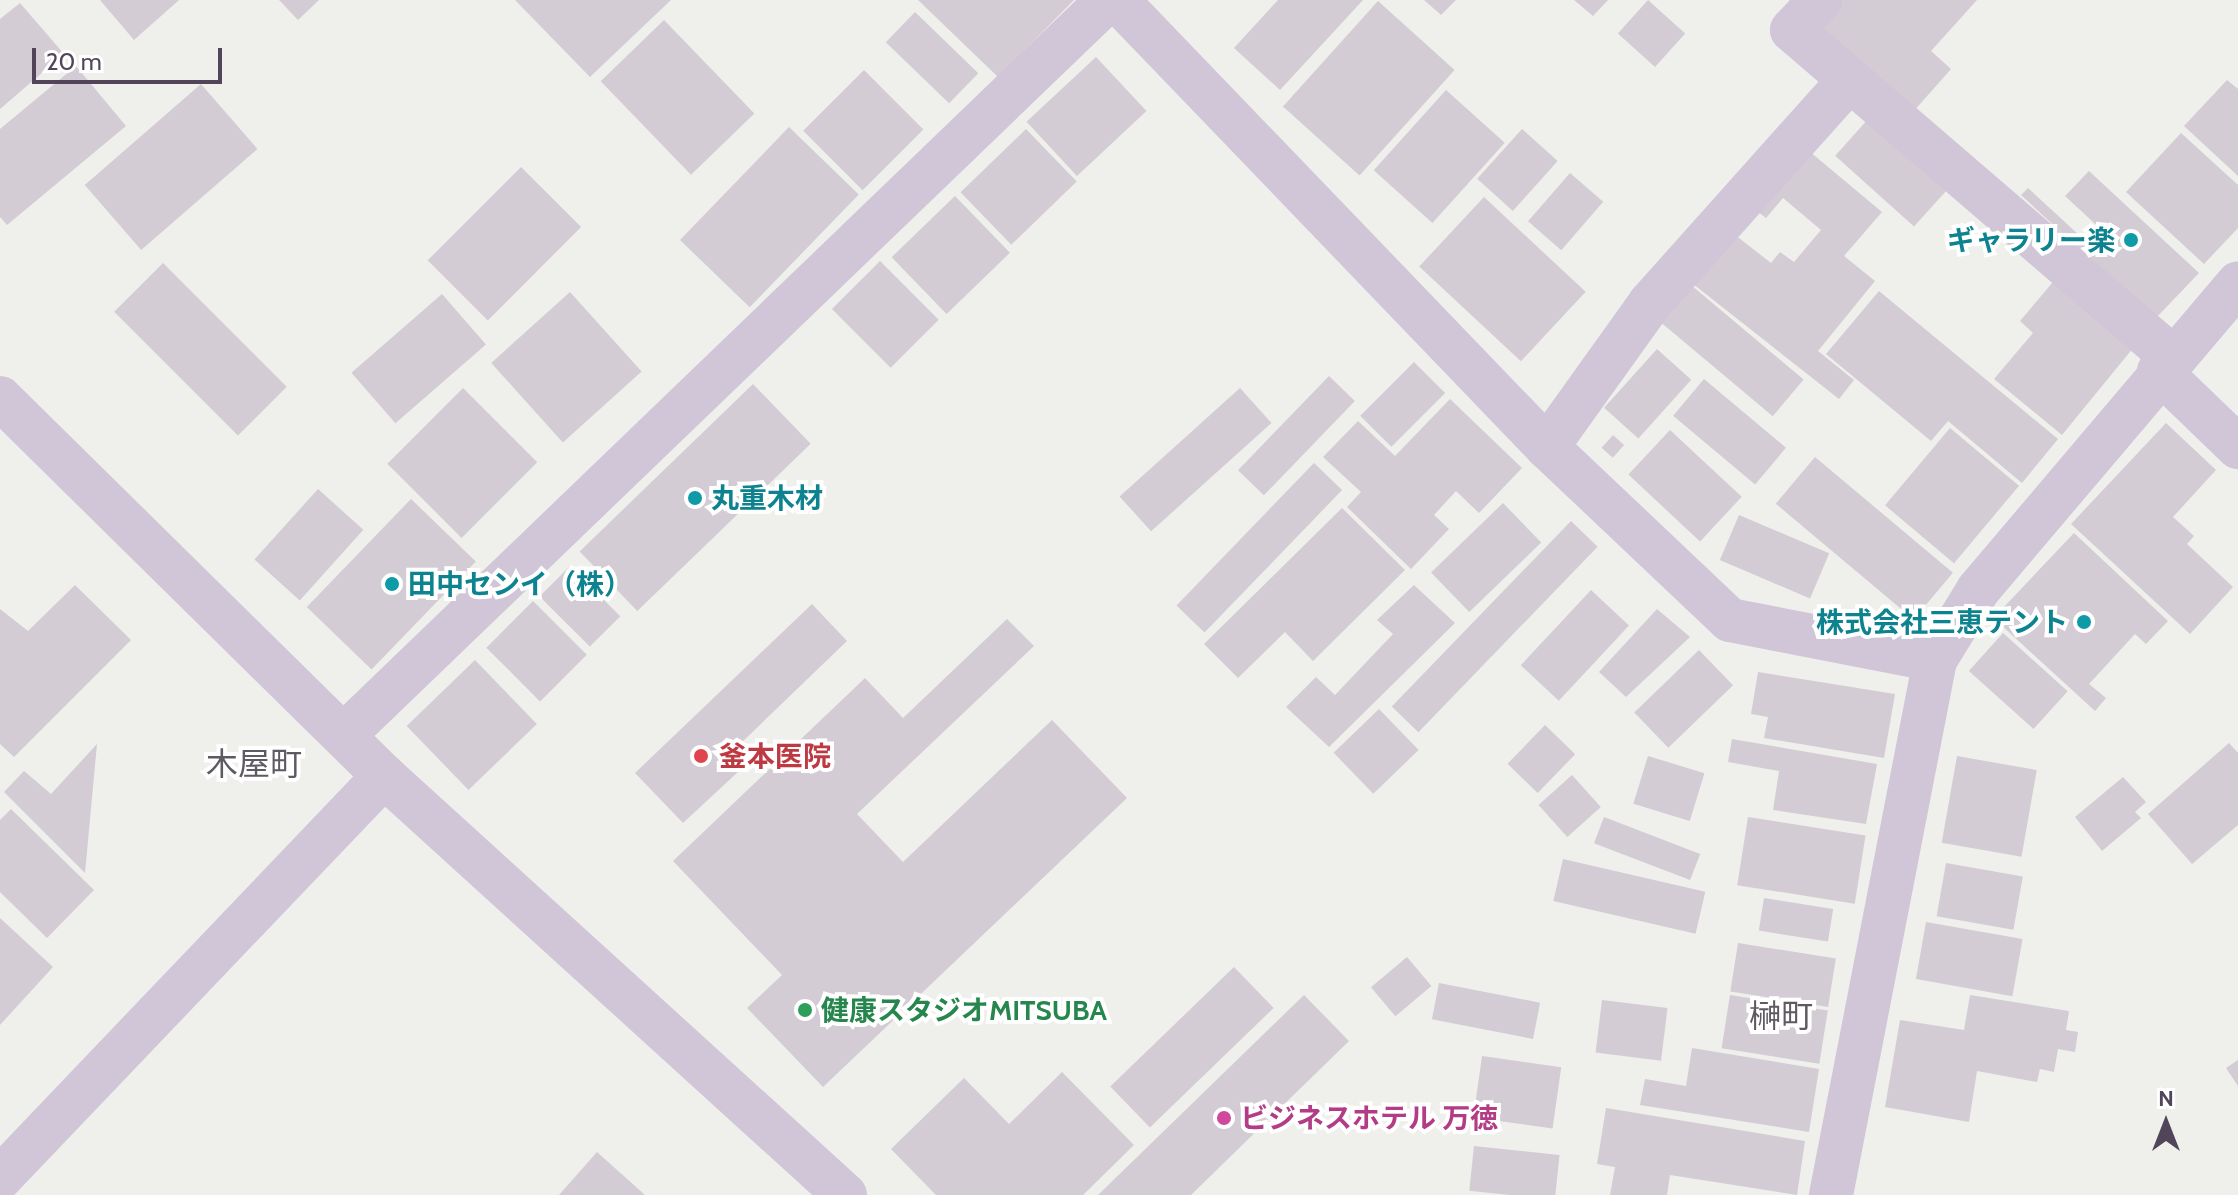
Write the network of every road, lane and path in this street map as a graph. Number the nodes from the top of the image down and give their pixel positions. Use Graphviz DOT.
graph roads {
  1 [pos="1108,0"];
  2 [pos="1117,0"];
  3 [pos="1820,0"];
  4 [pos="1847,83"];
  5 [pos="2238,283"];
  6 [pos="2165,364"];
  7 [pos="0,398"];
  8 [pos="1547,447"];
  9 [pos="2238,447"];
  10 [pos="1935,660"];
  11 [pos="344,735"];
  12 [pos="384,776"];
  13 [pos="0,1178"];
  14 [pos="845,1195"];
  15 [pos="1831,1195"];
  1 -- 11 [label="street"];
  2 -- 8 [label="street"];
  3 -- 4 [label="street"];
  4 -- 6 [label="street"];
  4 -- 8 [label="street"];
  5 -- 6 [label="street"];
  6 -- 9 [label="street"];
  6 -- 10 [label="street"];
  7 -- 11 [label="street"];
  8 -- 10 [label="street"];
  10 -- 15 [label="street"];
  11 -- 12 [label="street"];
  12 -- 13 [label="street"];
  12 -- 14 [label="street"];
}
